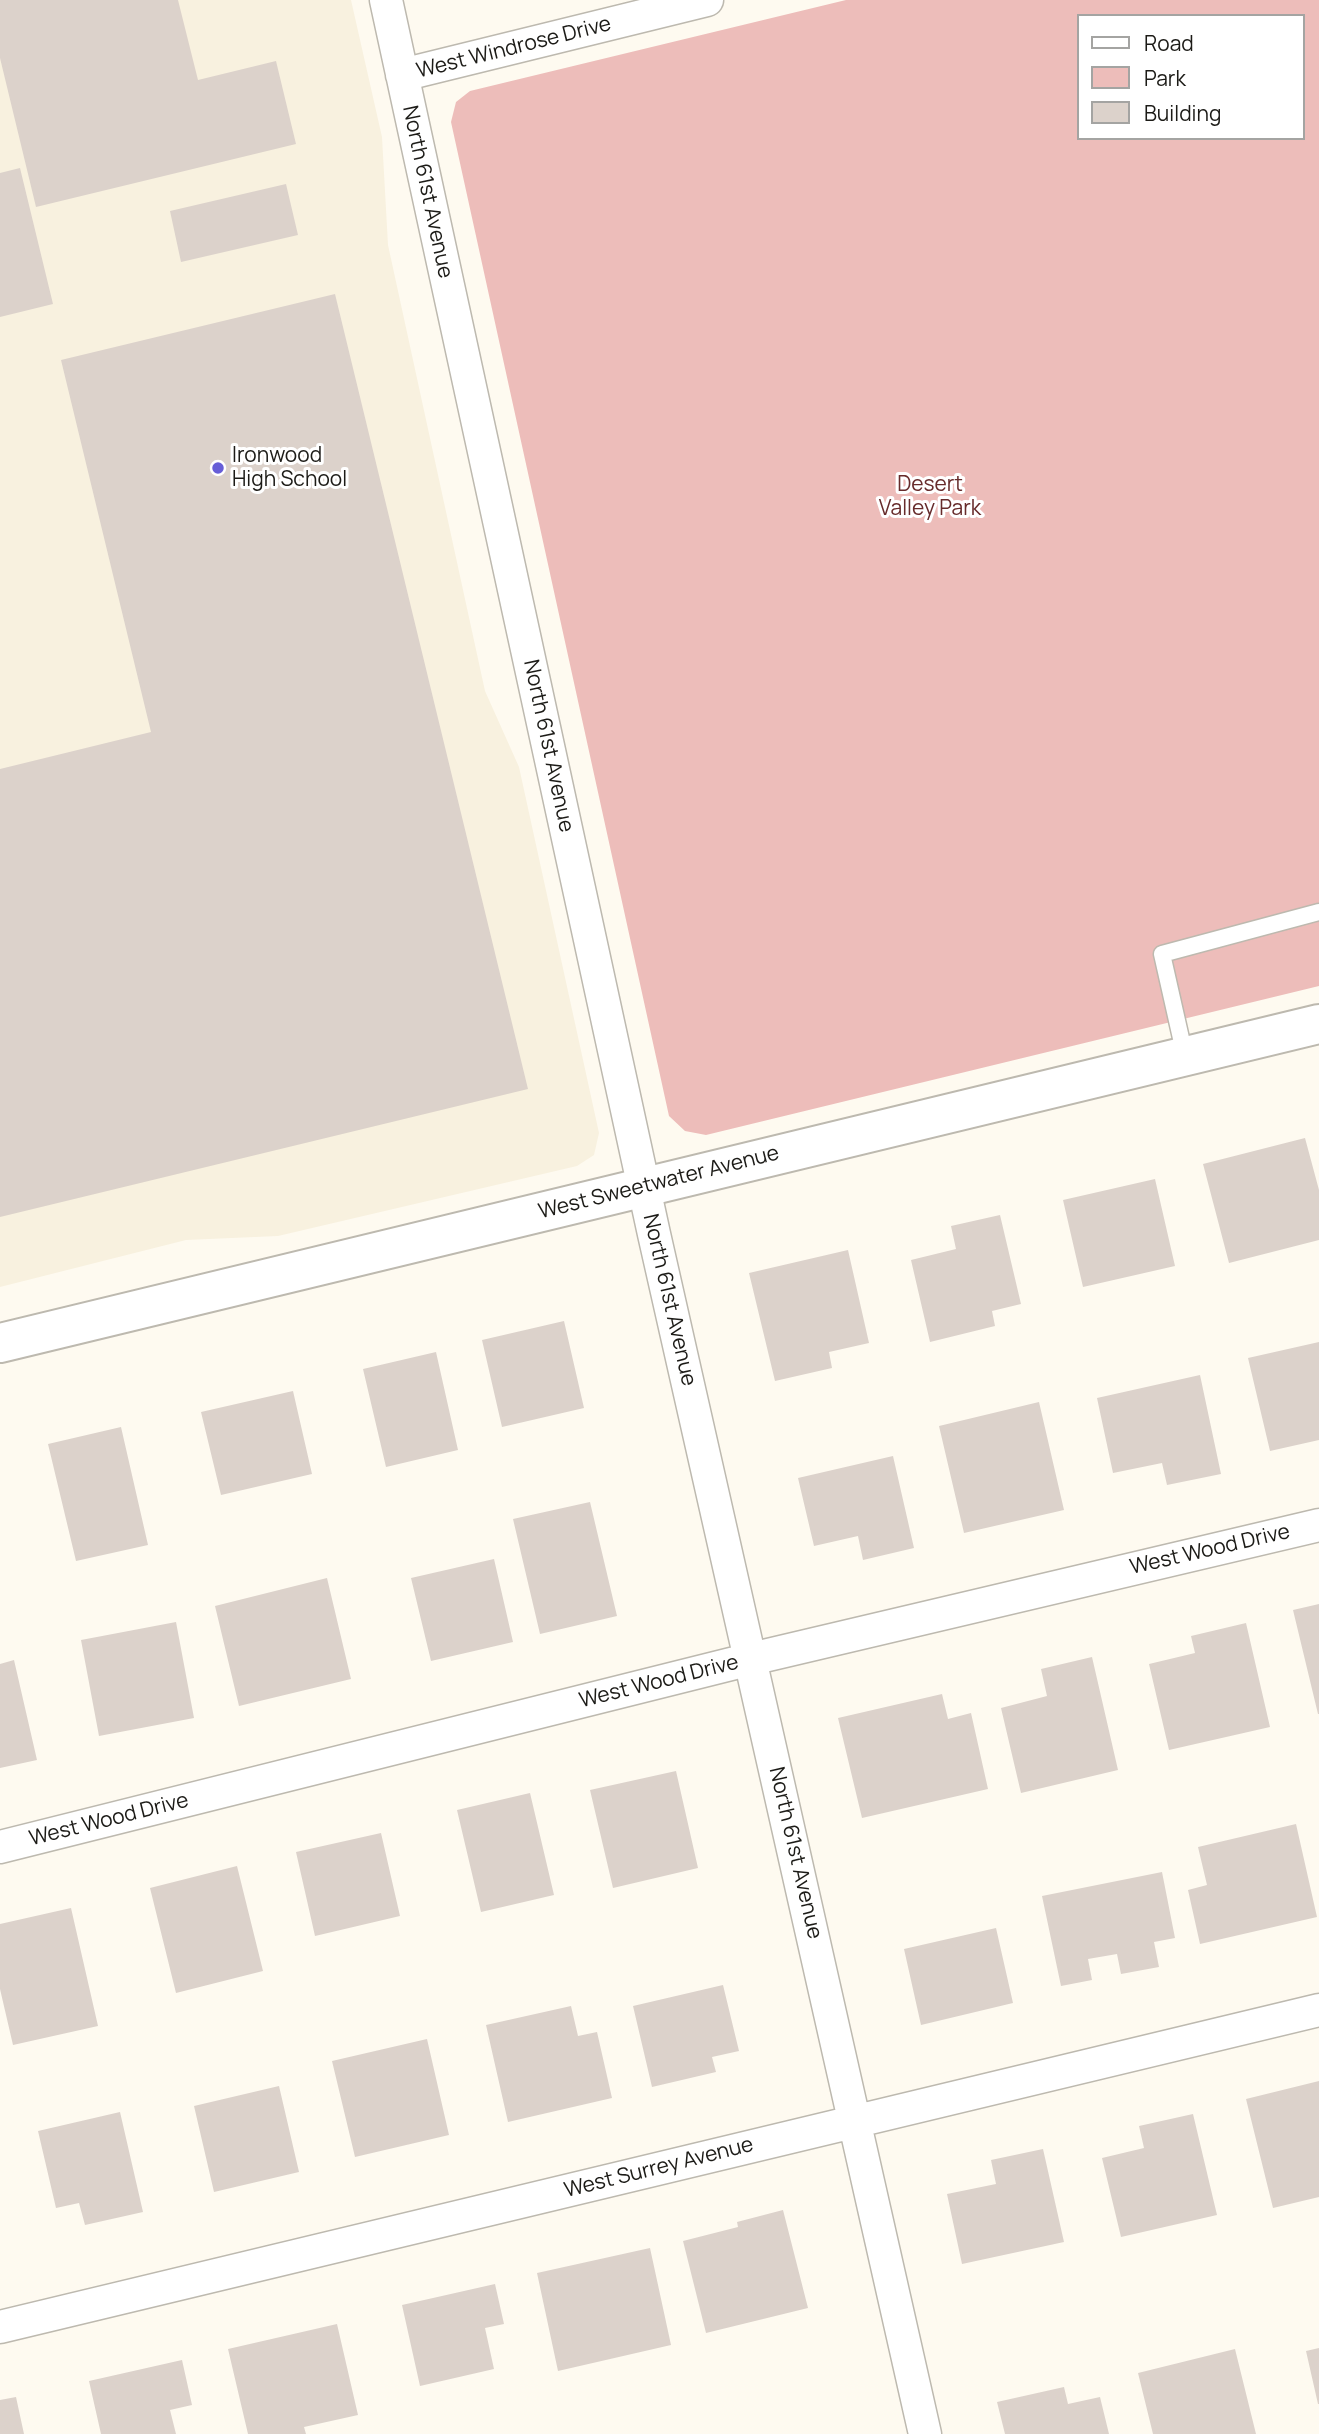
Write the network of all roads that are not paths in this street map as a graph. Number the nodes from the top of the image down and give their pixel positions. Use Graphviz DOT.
graph roads {
  1 [pos="386,0"];
  2 [pos="707,0"];
  3 [pos="402,75"];
  4 [pos="1319,912"];
  5 [pos="1319,1024"];
  6 [pos="1185,1056"];
  7 [pos="644,1187"];
  8 [pos="0,1343"];
  9 [pos="1319,1525"];
  10 [pos="751,1659"];
  11 [pos="0,1847"];
  12 [pos="1319,2010"];
  13 [pos="856,2120"];
  14 [pos="0,2328"];
  15 [pos="925,2434"];
  1 -- 3 [label="street, North 61st Avenue"];
  2 -- 3 [label="street, West Windrose Drive"];
  3 -- 7 [label="street, North 61st Avenue"];
  4 -- 6 [label="lane"];
  5 -- 6 [label="street, West Sweetwater Avenue"];
  6 -- 7 [label="street, West Sweetwater Avenue"];
  7 -- 8 [label="street, West Sweetwater Avenue"];
  7 -- 10 [label="street, North 61st Avenue"];
  9 -- 10 [label="street, West Wood Drive"];
  10 -- 11 [label="street, West Wood Drive"];
  10 -- 13 [label="street, North 61st Avenue"];
  12 -- 13 [label="street, West Surrey Avenue"];
  13 -- 14 [label="street, West Surrey Avenue"];
  13 -- 15 [label="street, North 61st Avenue"];
}
